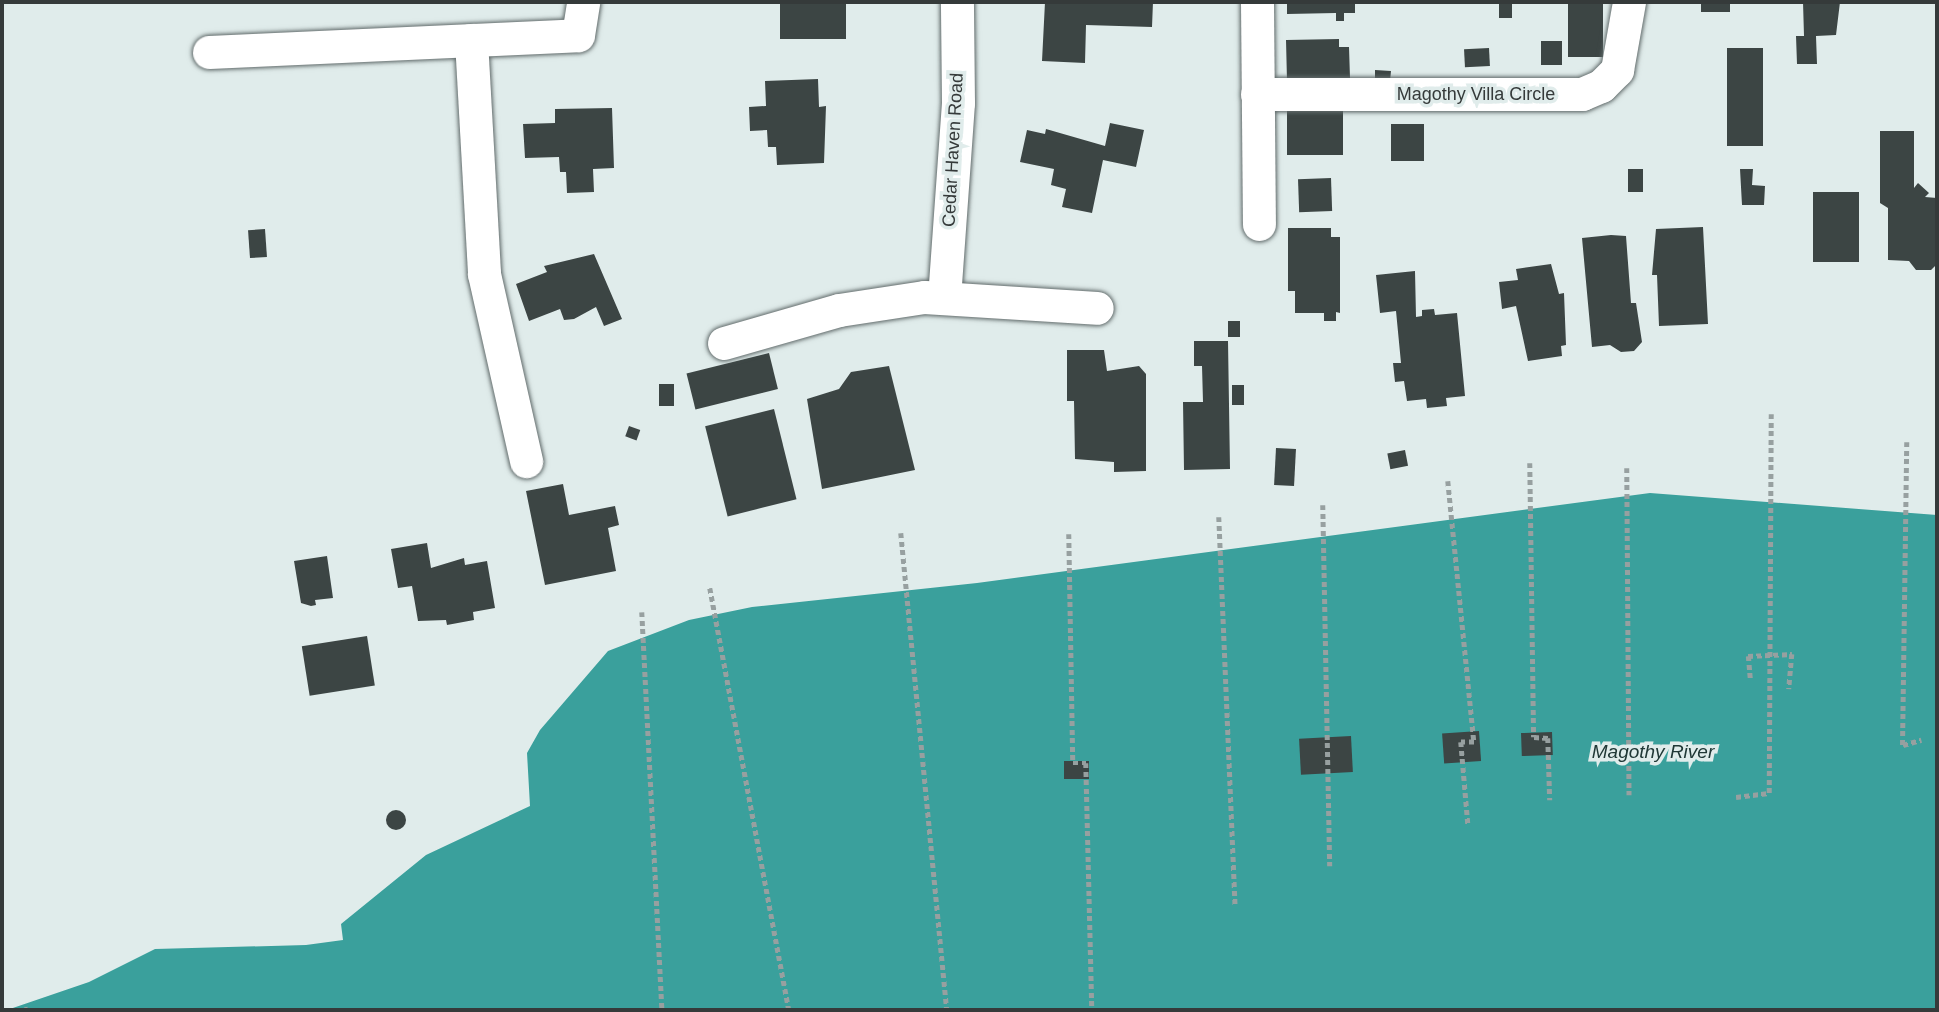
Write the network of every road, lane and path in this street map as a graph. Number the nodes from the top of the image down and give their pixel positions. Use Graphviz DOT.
graph roads {
  1 [pos="583,2"];
  2 [pos="957,2"];
  3 [pos="1257,2"];
  4 [pos="1629,2"];
  5 [pos="471,40"];
  6 [pos="209,52"];
  7 [pos="1257,94"];
  8 [pos="1259,224"];
  9 [pos="944,298"];
  10 [pos="1097,308"];
  11 [pos="724,343"];
  12 [pos="1771,414"];
  13 [pos="1906,442"];
  14 [pos="526,461"];
  15 [pos="1531,463"];
  16 [pos="1627,468"];
  17 [pos="1448,481"];
  18 [pos="1322,505"];
  19 [pos="1219,517"];
  20 [pos="901,533"];
  21 [pos="1069,534"];
  22 [pos="710,588"];
  23 [pos="642,612"];
  24 [pos="1769,657"];
  25 [pos="1750,678"];
  26 [pos="1789,689"];
  27 [pos="1921,740"];
  28 [pos="1629,795"];
  29 [pos="1736,797"];
  30 [pos="1550,800"];
  31 [pos="1468,824"];
  32 [pos="1330,866"];
  33 [pos="1236,905"];
  34 [pos="662,1010"];
  35 [pos="789,1010"];
  36 [pos="947,1010"];
  37 [pos="1092,1010"];
  1 -- 5 [label="street"];
  2 -- 9 [label="street, Cedar Haven Road"];
  3 -- 7 [label="street"];
  4 -- 7 [label="street, Magothy Villa Circle"];
  5 -- 6 [label="street"];
  5 -- 14 [label="street"];
  7 -- 8 [label="street"];
  9 -- 10 [label="street"];
  9 -- 11 [label="street"];
  12 -- 24 [label="path"];
  13 -- 27 [label="path"];
  15 -- 30 [label="path"];
  16 -- 28 [label="path"];
  17 -- 31 [label="path"];
  18 -- 32 [label="path"];
  19 -- 33 [label="path"];
  20 -- 36 [label="path"];
  21 -- 37 [label="path"];
  22 -- 35 [label="path"];
  23 -- 34 [label="path"];
  24 -- 25 [label="path"];
  24 -- 26 [label="path"];
  24 -- 29 [label="path"];
}
